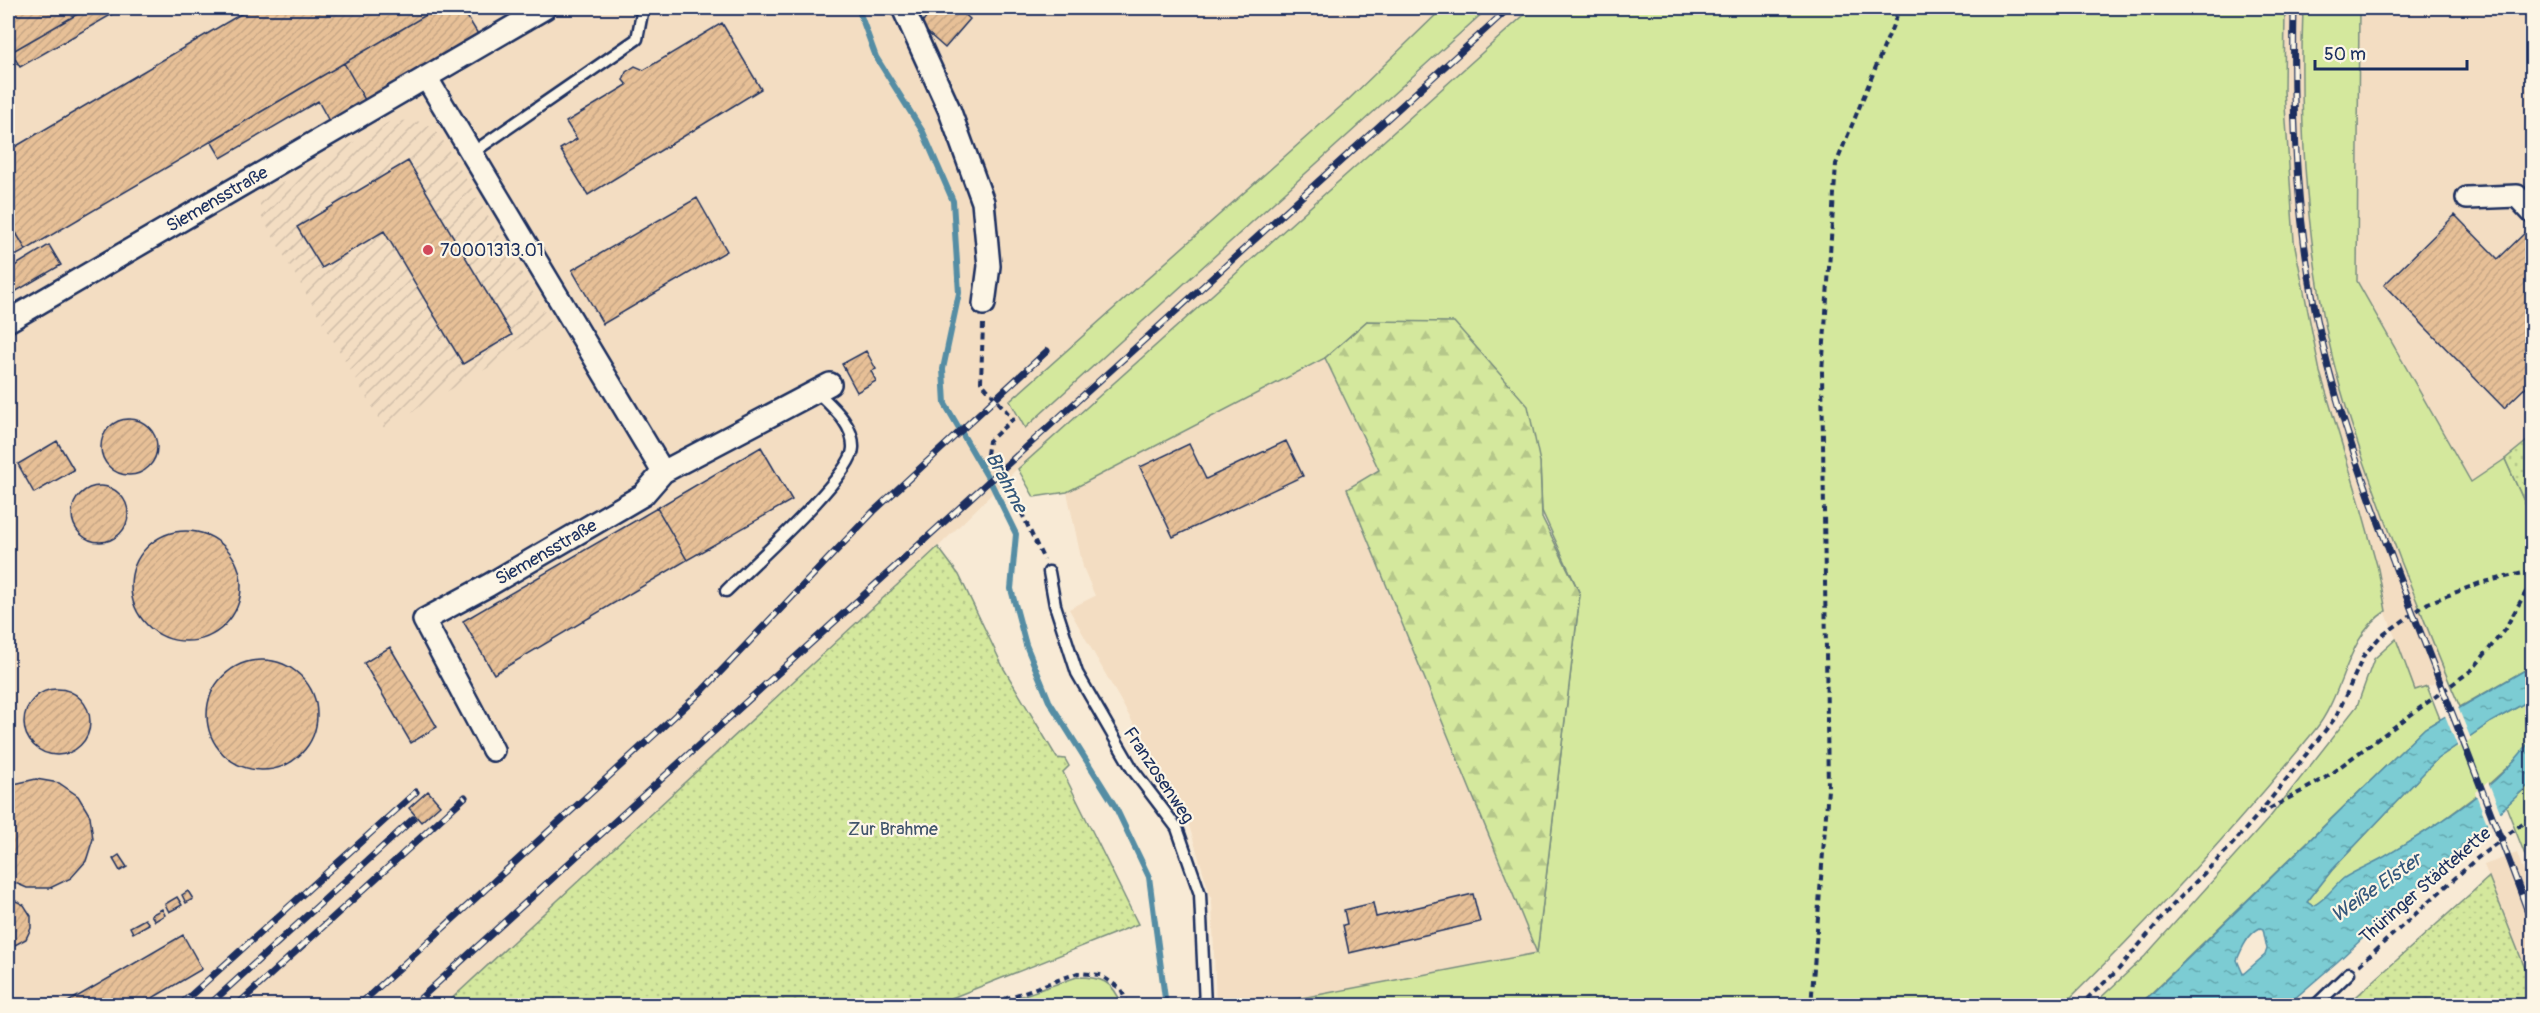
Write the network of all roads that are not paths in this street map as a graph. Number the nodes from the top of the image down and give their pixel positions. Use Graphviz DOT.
graph roads {
  1 [pos="545,8"];
  2 [pos="643,8"];
  3 [pos="903,8"];
  4 [pos="426,77"];
  5 [pos="472,153"];
  6 [pos="2467,198"];
  7 [pos="2532,212"];
  8 [pos="984,304"];
  9 [pos="8,321"];
  10 [pos="823,388"];
  11 [pos="663,472"];
  12 [pos="1049,572"];
  13 [pos="726,591"];
  14 [pos="493,750"];
  15 [pos="2349,973"];
  16 [pos="1205,1005"];
  17 [pos="2315,1005"];
  1 -- 4 [label="street, Siemensstraße"];
  2 -- 5 [label="lane"];
  3 -- 8 [label="street"];
  4 -- 5 [label="street"];
  4 -- 9 [label="street, Siemensstraße"];
  5 -- 11 [label="street"];
  6 -- 7 [label="street"];
  10 -- 11 [label="street, Siemensstraße"];
  10 -- 13 [label="lane"];
  11 -- 14 [label="street, Siemensstraße"];
  12 -- 16 [label="lane, Franzosenweg"];
  15 -- 17 [label="lane"];
}
